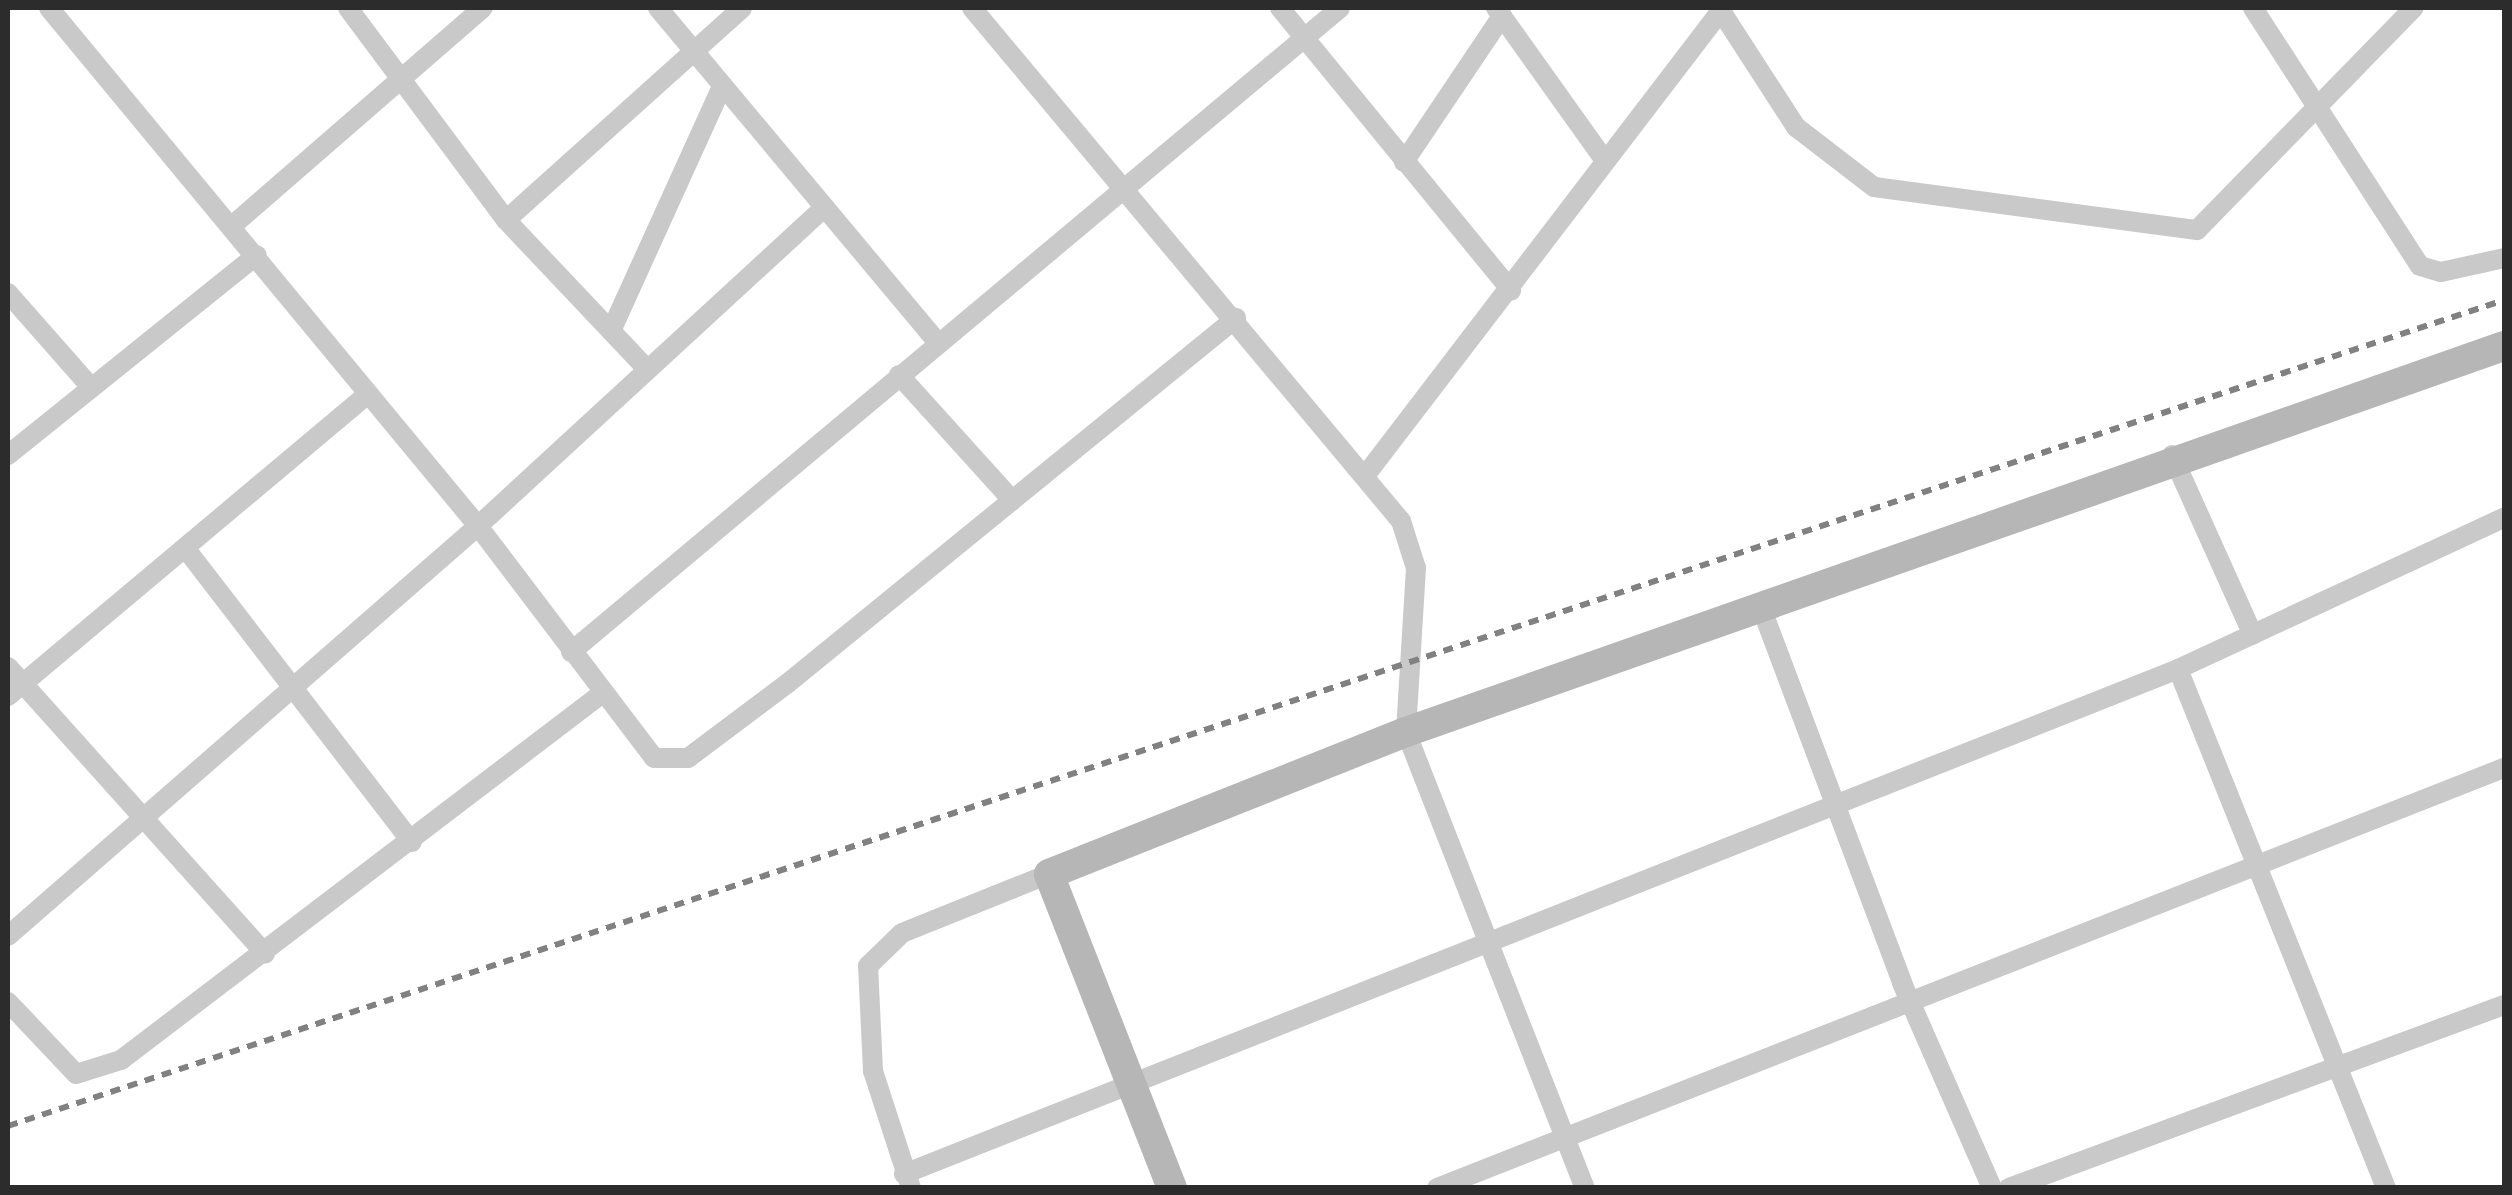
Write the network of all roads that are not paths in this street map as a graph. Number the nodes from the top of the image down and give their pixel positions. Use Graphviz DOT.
graph roads {
  1 [pos="49,8"];
  2 [pos="348,8"];
  3 [pos="483,8"];
  4 [pos="658,8"];
  5 [pos="742,8"];
  6 [pos="972,8"];
  7 [pos="1280,8"];
  8 [pos="1340,8"];
  9 [pos="1721,8"];
  10 [pos="2254,8"];
  11 [pos="2414,8"];
  12 [pos="1499,12"];
  13 [pos="1302,40"];
  14 [pos="693,47"];
  15 [pos="403,74"];
  16 [pos="722,86"];
  17 [pos="2322,102"];
  18 [pos="1605,161"];
  19 [pos="1404,162"];
  20 [pos="1120,184"];
  21 [pos="825,207"];
  22 [pos="506,220"];
  23 [pos="233,226"];
  24 [pos="257,255"];
  25 [pos="2504,258"];
  26 [pos="1511,290"];
  27 [pos="8,294"];
  28 [pos="1236,318"];
  29 [pos="610,331"];
  30 [pos="936,340"];
  31 [pos="2504,346"];
  32 [pos="646,368"];
  33 [pos="899,375"];
  34 [pos="90,386"];
  35 [pos="368,394"];
  36 [pos="8,456"];
  37 [pos="2172,456"];
  38 [pos="1368,472"];
  39 [pos="1012,500"];
  40 [pos="2504,518"];
  41 [pos="478,526"];
  42 [pos="186,549"];
  43 [pos="1761,608"];
  44 [pos="2254,635"];
  45 [pos="571,652"];
  46 [pos="8,667"];
  47 [pos="2178,669"];
  48 [pos="295,688"];
  49 [pos="15,690"];
  50 [pos="600,694"];
  51 [pos="1406,732"];
  52 [pos="2504,768"];
  53 [pos="1835,800"];
  54 [pos="142,821"];
  55 [pos="412,842"];
  56 [pos="2255,866"];
  57 [pos="1049,874"];
  58 [pos="8,936"];
  59 [pos="1486,943"];
  60 [pos="266,953"];
  61 [pos="8,1002"];
  62 [pos="1910,1002"];
  63 [pos="2504,1006"];
  64 [pos="2337,1072"];
  65 [pos="1132,1083"];
  66 [pos="1564,1136"];
  67 [pos="908,1181"];
  68 [pos="1172,1188"];
  69 [pos="1437,1188"];
  70 [pos="1585,1188"];
  71 [pos="1992,1188"];
  72 [pos="2008,1188"];
  73 [pos="2386,1188"];
  1 -- 23 [label="street"];
  2 -- 15 [label="street"];
  3 -- 15 [label="street"];
  4 -- 14 [label="street"];
  5 -- 14 [label="street"];
  6 -- 20 [label="street"];
  7 -- 13 [label="street"];
  8 -- 13 [label="street"];
  9 -- 17 [label="street"];
  9 -- 18 [label="street"];
  10 -- 17 [label="street"];
  11 -- 17 [label="street"];
  12 -- 18 [label="street"];
  12 -- 19 [label="street"];
  13 -- 19 [label="street"];
  13 -- 20 [label="street"];
  14 -- 16 [label="street"];
  14 -- 22 [label="street"];
  15 -- 22 [label="street"];
  15 -- 23 [label="street"];
  16 -- 21 [label="street"];
  16 -- 29 [label="street"];
  17 -- 25 [label="street"];
  18 -- 26 [label="street"];
  19 -- 26 [label="street"];
  20 -- 28 [label="street"];
  20 -- 30 [label="street"];
  21 -- 30 [label="street"];
  21 -- 32 [label="street"];
  22 -- 29 [label="street"];
  23 -- 24 [label="street"];
  24 -- 34 [label="street"];
  24 -- 35 [label="street"];
  26 -- 38 [label="street"];
  27 -- 34 [label="street"];
  28 -- 38 [label="street"];
  28 -- 39 [label="street"];
  29 -- 32 [label="street"];
  30 -- 33 [label="street"];
  31 -- 37 [label="main road"];
  32 -- 41 [label="street"];
  33 -- 39 [label="street"];
  33 -- 45 [label="street"];
  34 -- 36 [label="street"];
  35 -- 41 [label="street"];
  35 -- 42 [label="street"];
  37 -- 43 [label="main road"];
  37 -- 44 [label="street"];
  38 -- 51 [label="street"];
  39 -- 50 [label="street"];
  40 -- 44 [label="street"];
  41 -- 45 [label="street"];
  41 -- 48 [label="street"];
  42 -- 48 [label="street"];
  42 -- 49 [label="street"];
  43 -- 51 [label="main road"];
  43 -- 53 [label="street"];
  44 -- 47 [label="street"];
  45 -- 50 [label="street"];
  46 -- 49 [label="street"];
  47 -- 53 [label="street"];
  47 -- 56 [label="street"];
  48 -- 54 [label="street"];
  48 -- 55 [label="street"];
  49 -- 54 [label="street"];
  50 -- 55 [label="street"];
  51 -- 57 [label="main road"];
  51 -- 59 [label="street"];
  52 -- 56 [label="street"];
  53 -- 59 [label="street"];
  53 -- 62 [label="street"];
  54 -- 58 [label="street"];
  54 -- 60 [label="street"];
  55 -- 60 [label="street"];
  56 -- 62 [label="street"];
  56 -- 64 [label="street"];
  57 -- 65 [label="main road"];
  57 -- 67 [label="street"];
  59 -- 65 [label="street"];
  59 -- 66 [label="street"];
  60 -- 61 [label="street"];
  62 -- 66 [label="street"];
  62 -- 71 [label="street"];
  63 -- 64 [label="street"];
  64 -- 72 [label="street"];
  64 -- 73 [label="street"];
  65 -- 67 [label="street"];
  65 -- 68 [label="main road"];
  66 -- 69 [label="street"];
  66 -- 70 [label="street"];
}
